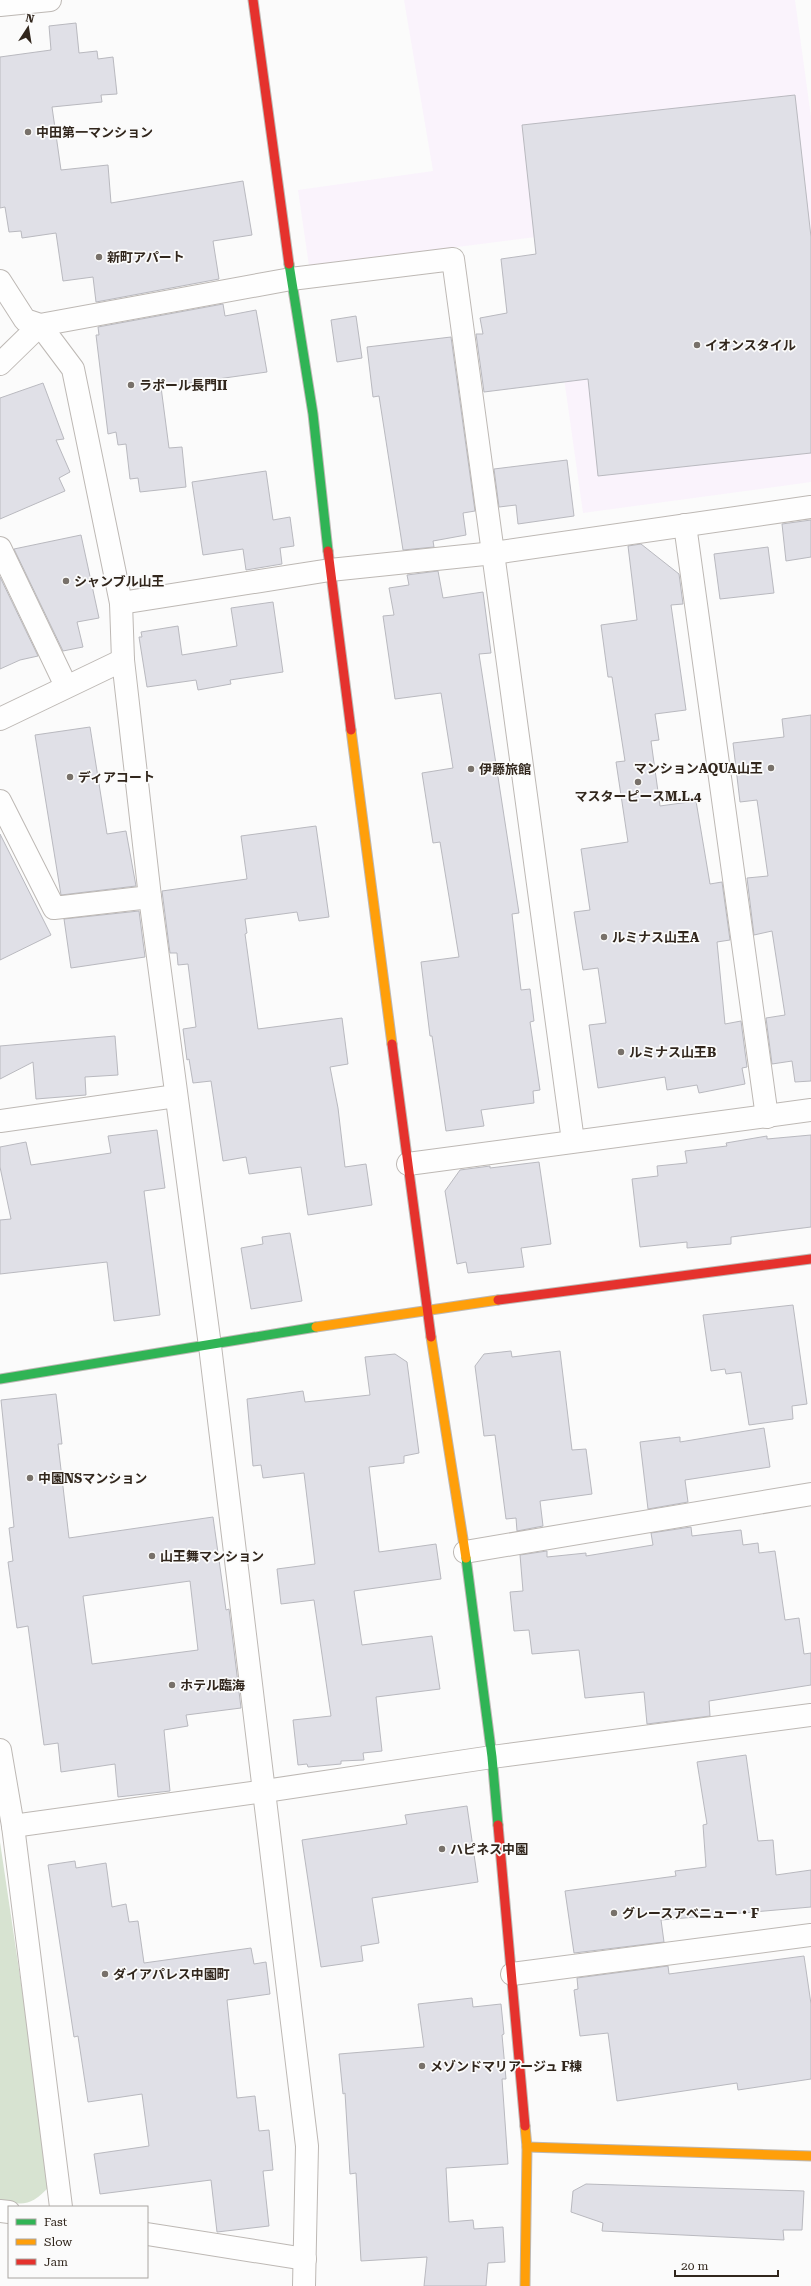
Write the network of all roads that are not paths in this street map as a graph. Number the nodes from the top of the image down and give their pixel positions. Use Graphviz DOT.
graph roads {
  1 [pos="50,0"];
  2 [pos="253,0"];
  3 [pos="0,5"];
  4 [pos="290,279"];
  5 [pos="0,281"];
  6 [pos="40,325"];
  7 [pos="0,364"];
  8 [pos="811,507"];
  9 [pos="685,525"];
  10 [pos="0,548"];
  11 [pos="494,553"];
  12 [pos="330,570"];
  13 [pos="120,603"];
  14 [pos="123,660"];
  15 [pos="66,686"];
  16 [pos="0,719"];
  17 [pos="0,801"];
  18 [pos="150,897"];
  19 [pos="176,1096"];
  20 [pos="811,1110"];
  21 [pos="767,1117"];
  22 [pos="0,1121"];
  23 [pos="573,1141"];
  24 [pos="408,1164"];
  25 [pos="811,1259"];
  26 [pos="427,1309"];
  27 [pos="210,1346"];
  28 [pos="0,1379"];
  29 [pos="811,1494"];
  30 [pos="465,1552"];
  31 [pos="811,1715"];
  32 [pos="0,1750"];
  33 [pos="492,1756"];
  34 [pos="265,1792"];
  35 [pos="13,1826"];
  36 [pos="811,1935"];
  37 [pos="512,1974"];
  38 [pos="528,2147"];
  39 [pos="811,2156"];
  40 [pos="61,2206"];
  41 [pos="148,2234"];
  42 [pos="305,2259"];
  43 [pos="304,2286"];
  44 [pos="525,2286"];
  1 -- 3 [label="street"];
  2 -- 4 [label="street"];
  4 -- 6 [label="street"];
  4 -- 11 [label="street"];
  4 -- 12 [label="street"];
  5 -- 6 [label="street"];
  6 -- 7 [label="street"];
  6 -- 13 [label="street"];
  8 -- 9 [label="street"];
  9 -- 11 [label="street"];
  9 -- 21 [label="street"];
  10 -- 15 [label="street"];
  11 -- 12 [label="street"];
  11 -- 23 [label="street"];
  12 -- 13 [label="street"];
  12 -- 24 [label="street"];
  13 -- 14 [label="street"];
  14 -- 15 [label="street"];
  14 -- 18 [label="street"];
  15 -- 16 [label="street"];
  17 -- 18 [label="street"];
  18 -- 19 [label="street"];
  19 -- 22 [label="street"];
  19 -- 27 [label="street"];
  20 -- 21 [label="street"];
  21 -- 23 [label="street"];
  23 -- 24 [label="street"];
  24 -- 26 [label="street"];
  25 -- 26 [label="street"];
  26 -- 27 [label="street"];
  26 -- 30 [label="street"];
  27 -- 28 [label="street"];
  27 -- 34 [label="street"];
  29 -- 30 [label="street"];
  30 -- 33 [label="street"];
  31 -- 33 [label="street"];
  32 -- 35 [label="street"];
  33 -- 34 [label="street"];
  33 -- 37 [label="street"];
  34 -- 35 [label="street"];
  34 -- 42 [label="street"];
  35 -- 40 [label="street"];
  36 -- 37 [label="street"];
  37 -- 38 [label="street"];
  38 -- 39 [label="street"];
  38 -- 44 [label="street"];
  41 -- 42 [label="street"];
  42 -- 43 [label="street"];
}
